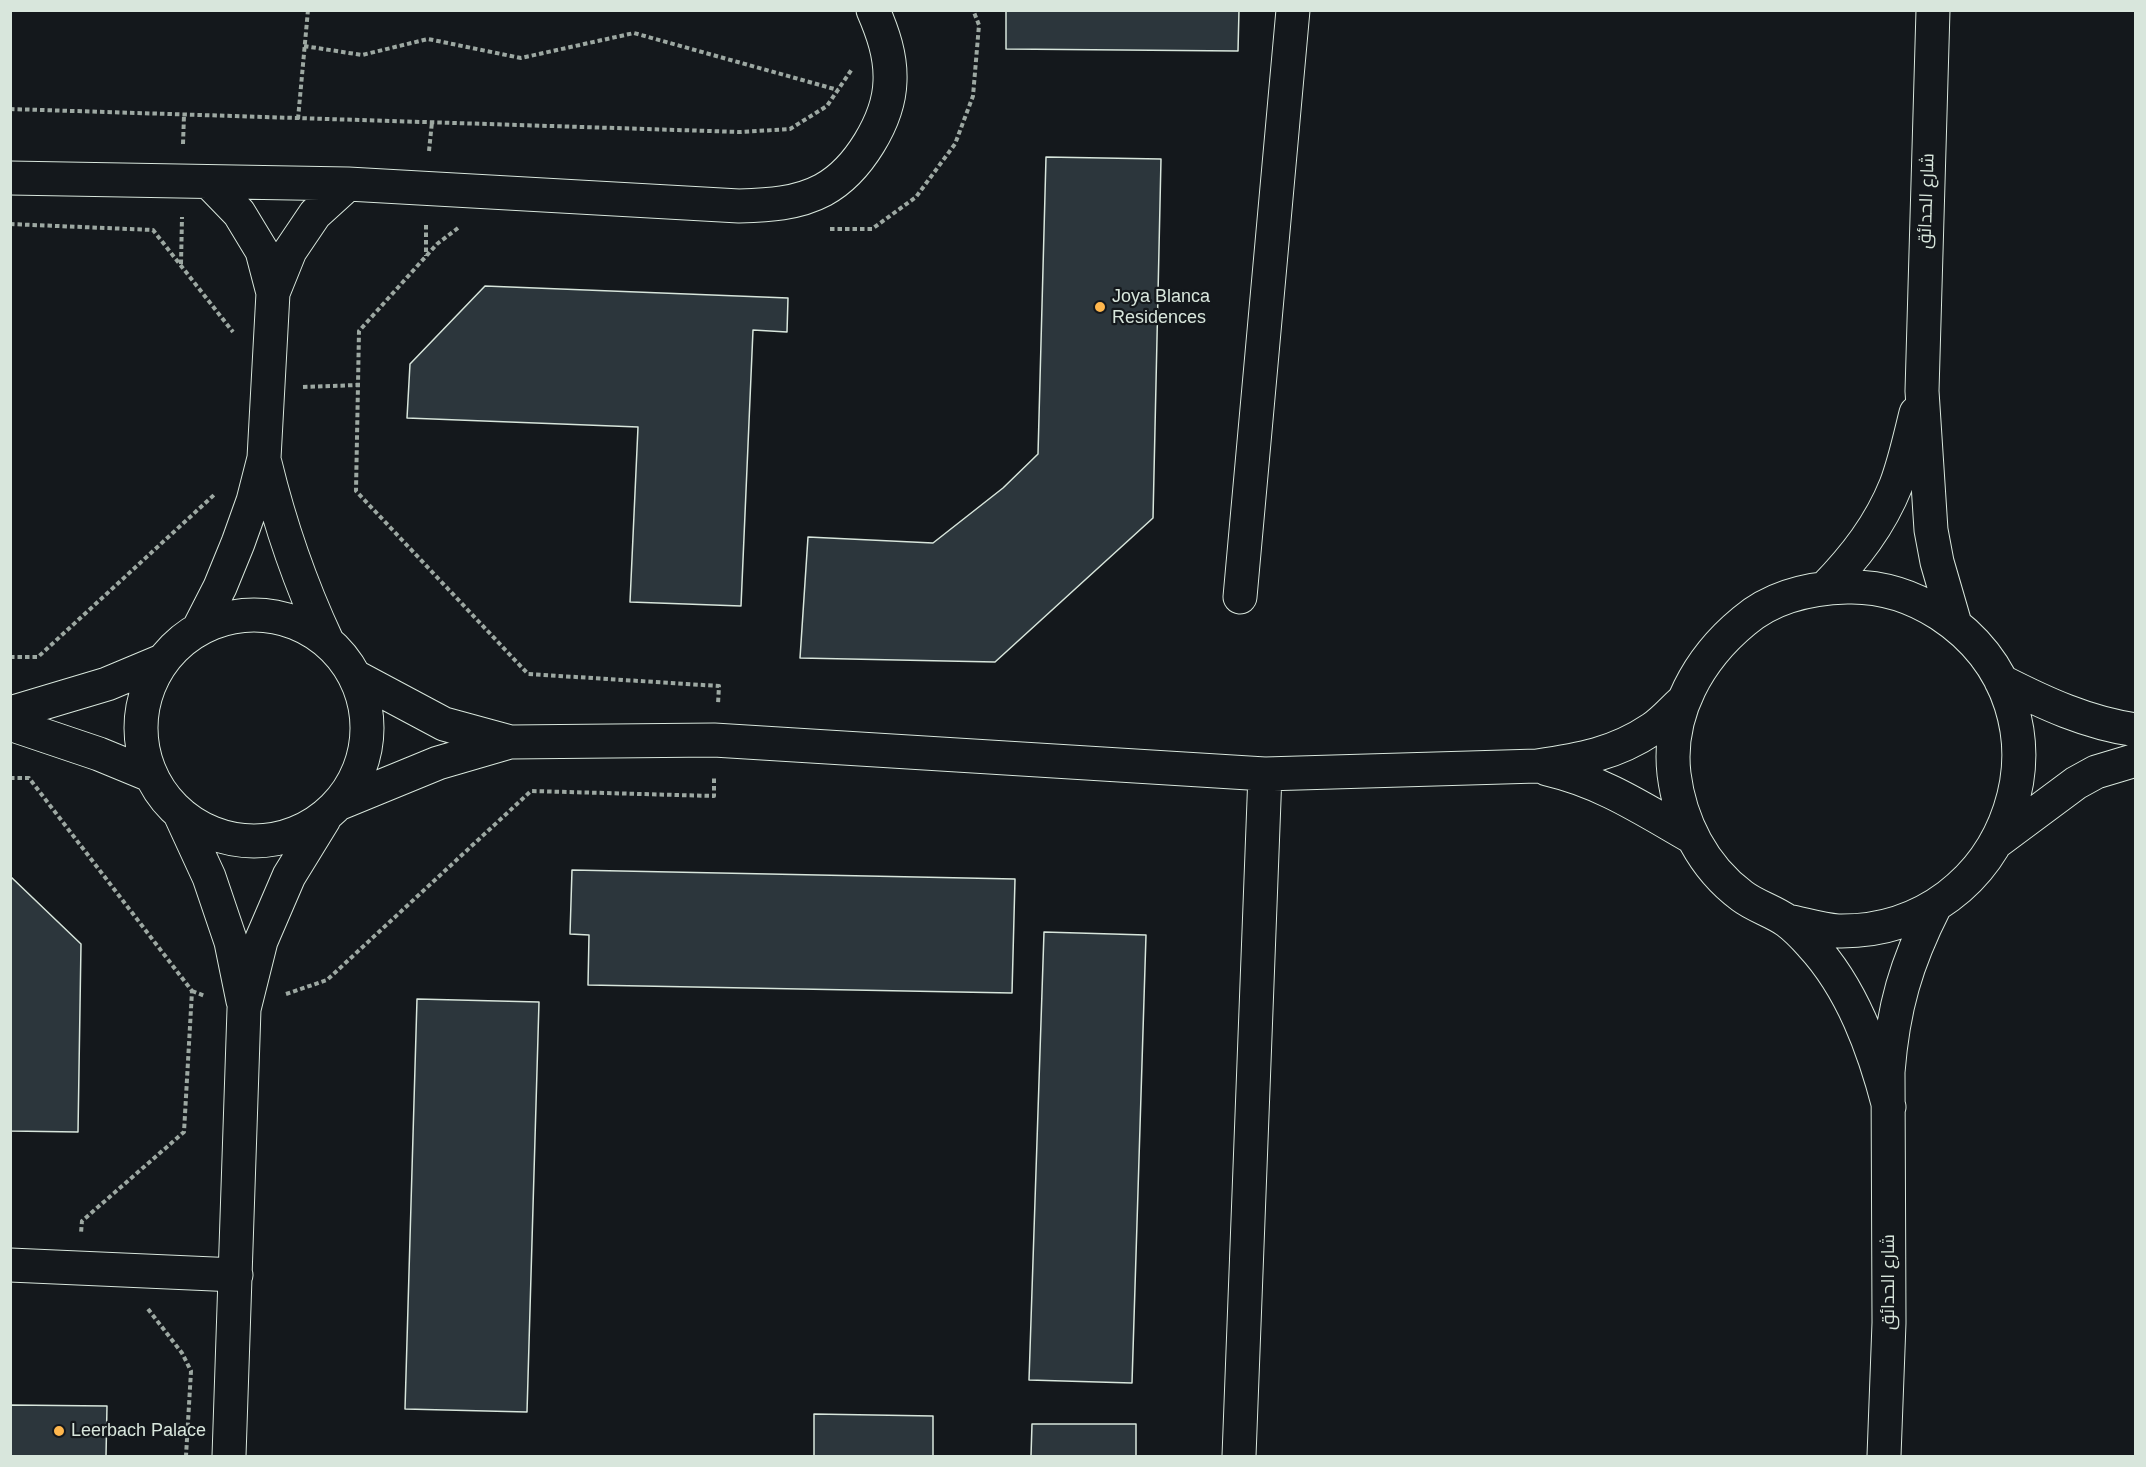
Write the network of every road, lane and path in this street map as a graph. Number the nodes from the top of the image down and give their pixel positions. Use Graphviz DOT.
graph roads {
  1 [pos="308,10"];
  2 [pos="873,10"];
  3 [pos="974,10"];
  4 [pos="1293,10"];
  5 [pos="1933,10"];
  6 [pos="304,46"];
  7 [pos="854,66"];
  8 [pos="838,90"];
  9 [pos="10,109"];
  10 [pos="298,119"];
  11 [pos="10,178"];
  12 [pos="208,182"];
  13 [pos="348,184"];
  14 [pos="10,224"];
  15 [pos="463,224"];
  16 [pos="825,229"];
  17 [pos="273,293"];
  18 [pos="235,334"];
  19 [pos="1922,391"];
  20 [pos="264,458"];
  21 [pos="221,488"];
  22 [pos="1825,588"];
  23 [pos="1240,597"];
  24 [pos="1955,624"];
  25 [pos="198,630"];
  26 [pos="327,641"];
  27 [pos="10,657"];
  28 [pos="162,661"];
  29 [pos="356,677"];
  30 [pos="2001,681"];
  31 [pos="1683,701"];
  32 [pos="10,713"];
  33 [pos="10,724"];
  34 [pos="2136,730"];
  35 [pos="714,740"];
  36 [pos="510,742"];
  37 [pos="2136,760"];
  38 [pos="1537,766"];
  39 [pos="1265,774"];
  40 [pos="150,775"];
  41 [pos="10,778"];
  42 [pos="332,810"];
  43 [pos="180,814"];
  44 [pos="1692,837"];
  45 [pos="1997,842"];
  46 [pos="1935,906"];
  47 [pos="1787,921"];
  48 [pos="244,1009"];
  49 [pos="1889,1107"];
  50 [pos="10,1265"];
  51 [pos="80,1268"];
  52 [pos="236,1275"];
  53 [pos="144,1303"];
  54 [pos="186,1456"];
  55 [pos="229,1456"];
  56 [pos="1239,1456"];
  57 [pos="1884,1456"];
  1 -- 6 [label="path"];
  2 -- 13 [label="street"];
  3 -- 16 [label="path"];
  4 -- 23 [label="street"];
  5 -- 19 [label="street, شارع الحدائق"];
  6 -- 8 [label="path"];
  6 -- 10 [label="path"];
  7 -- 8 [label="path"];
  8 -- 10 [label="path"];
  9 -- 10 [label="path"];
  11 -- 12 [label="street"];
  12 -- 13 [label="street"];
  12 -- 17 [label="street"];
  13 -- 17 [label="street"];
  14 -- 18 [label="path"];
  15 -- 35 [label="path"];
  17 -- 20 [label="street"];
  19 -- 22 [label="street"];
  19 -- 24 [label="street"];
  20 -- 25 [label="street"];
  20 -- 26 [label="street"];
  21 -- 27 [label="path"];
  22 -- 24 [label="street"];
  22 -- 31 [label="street"];
  24 -- 30 [label="street"];
  25 -- 26 [label="street"];
  25 -- 28 [label="street"];
  26 -- 29 [label="street"];
  28 -- 32 [label="street"];
  28 -- 40 [label="street"];
  29 -- 36 [label="street"];
  29 -- 42 [label="street"];
  30 -- 34 [label="street"];
  30 -- 45 [label="street"];
  31 -- 38 [label="street"];
  31 -- 44 [label="street"];
  33 -- 40 [label="street"];
  35 -- 36 [label="street"];
  35 -- 39 [label="street"];
  35 -- 48 [label="path"];
  36 -- 42 [label="street"];
  37 -- 45 [label="street"];
  38 -- 39 [label="street"];
  38 -- 44 [label="street"];
  39 -- 56 [label="street"];
  40 -- 43 [label="street"];
  41 -- 51 [label="path"];
  42 -- 43 [label="street"];
  42 -- 48 [label="street"];
  43 -- 48 [label="street"];
  44 -- 47 [label="street"];
  45 -- 46 [label="street"];
  46 -- 47 [label="street"];
  46 -- 49 [label="street"];
  47 -- 49 [label="street"];
  48 -- 52 [label="street"];
  49 -- 57 [label="street, شارع الحدائق"];
  50 -- 51 [label="street"];
  51 -- 52 [label="street"];
  52 -- 55 [label="street"];
  53 -- 54 [label="path"];
}
